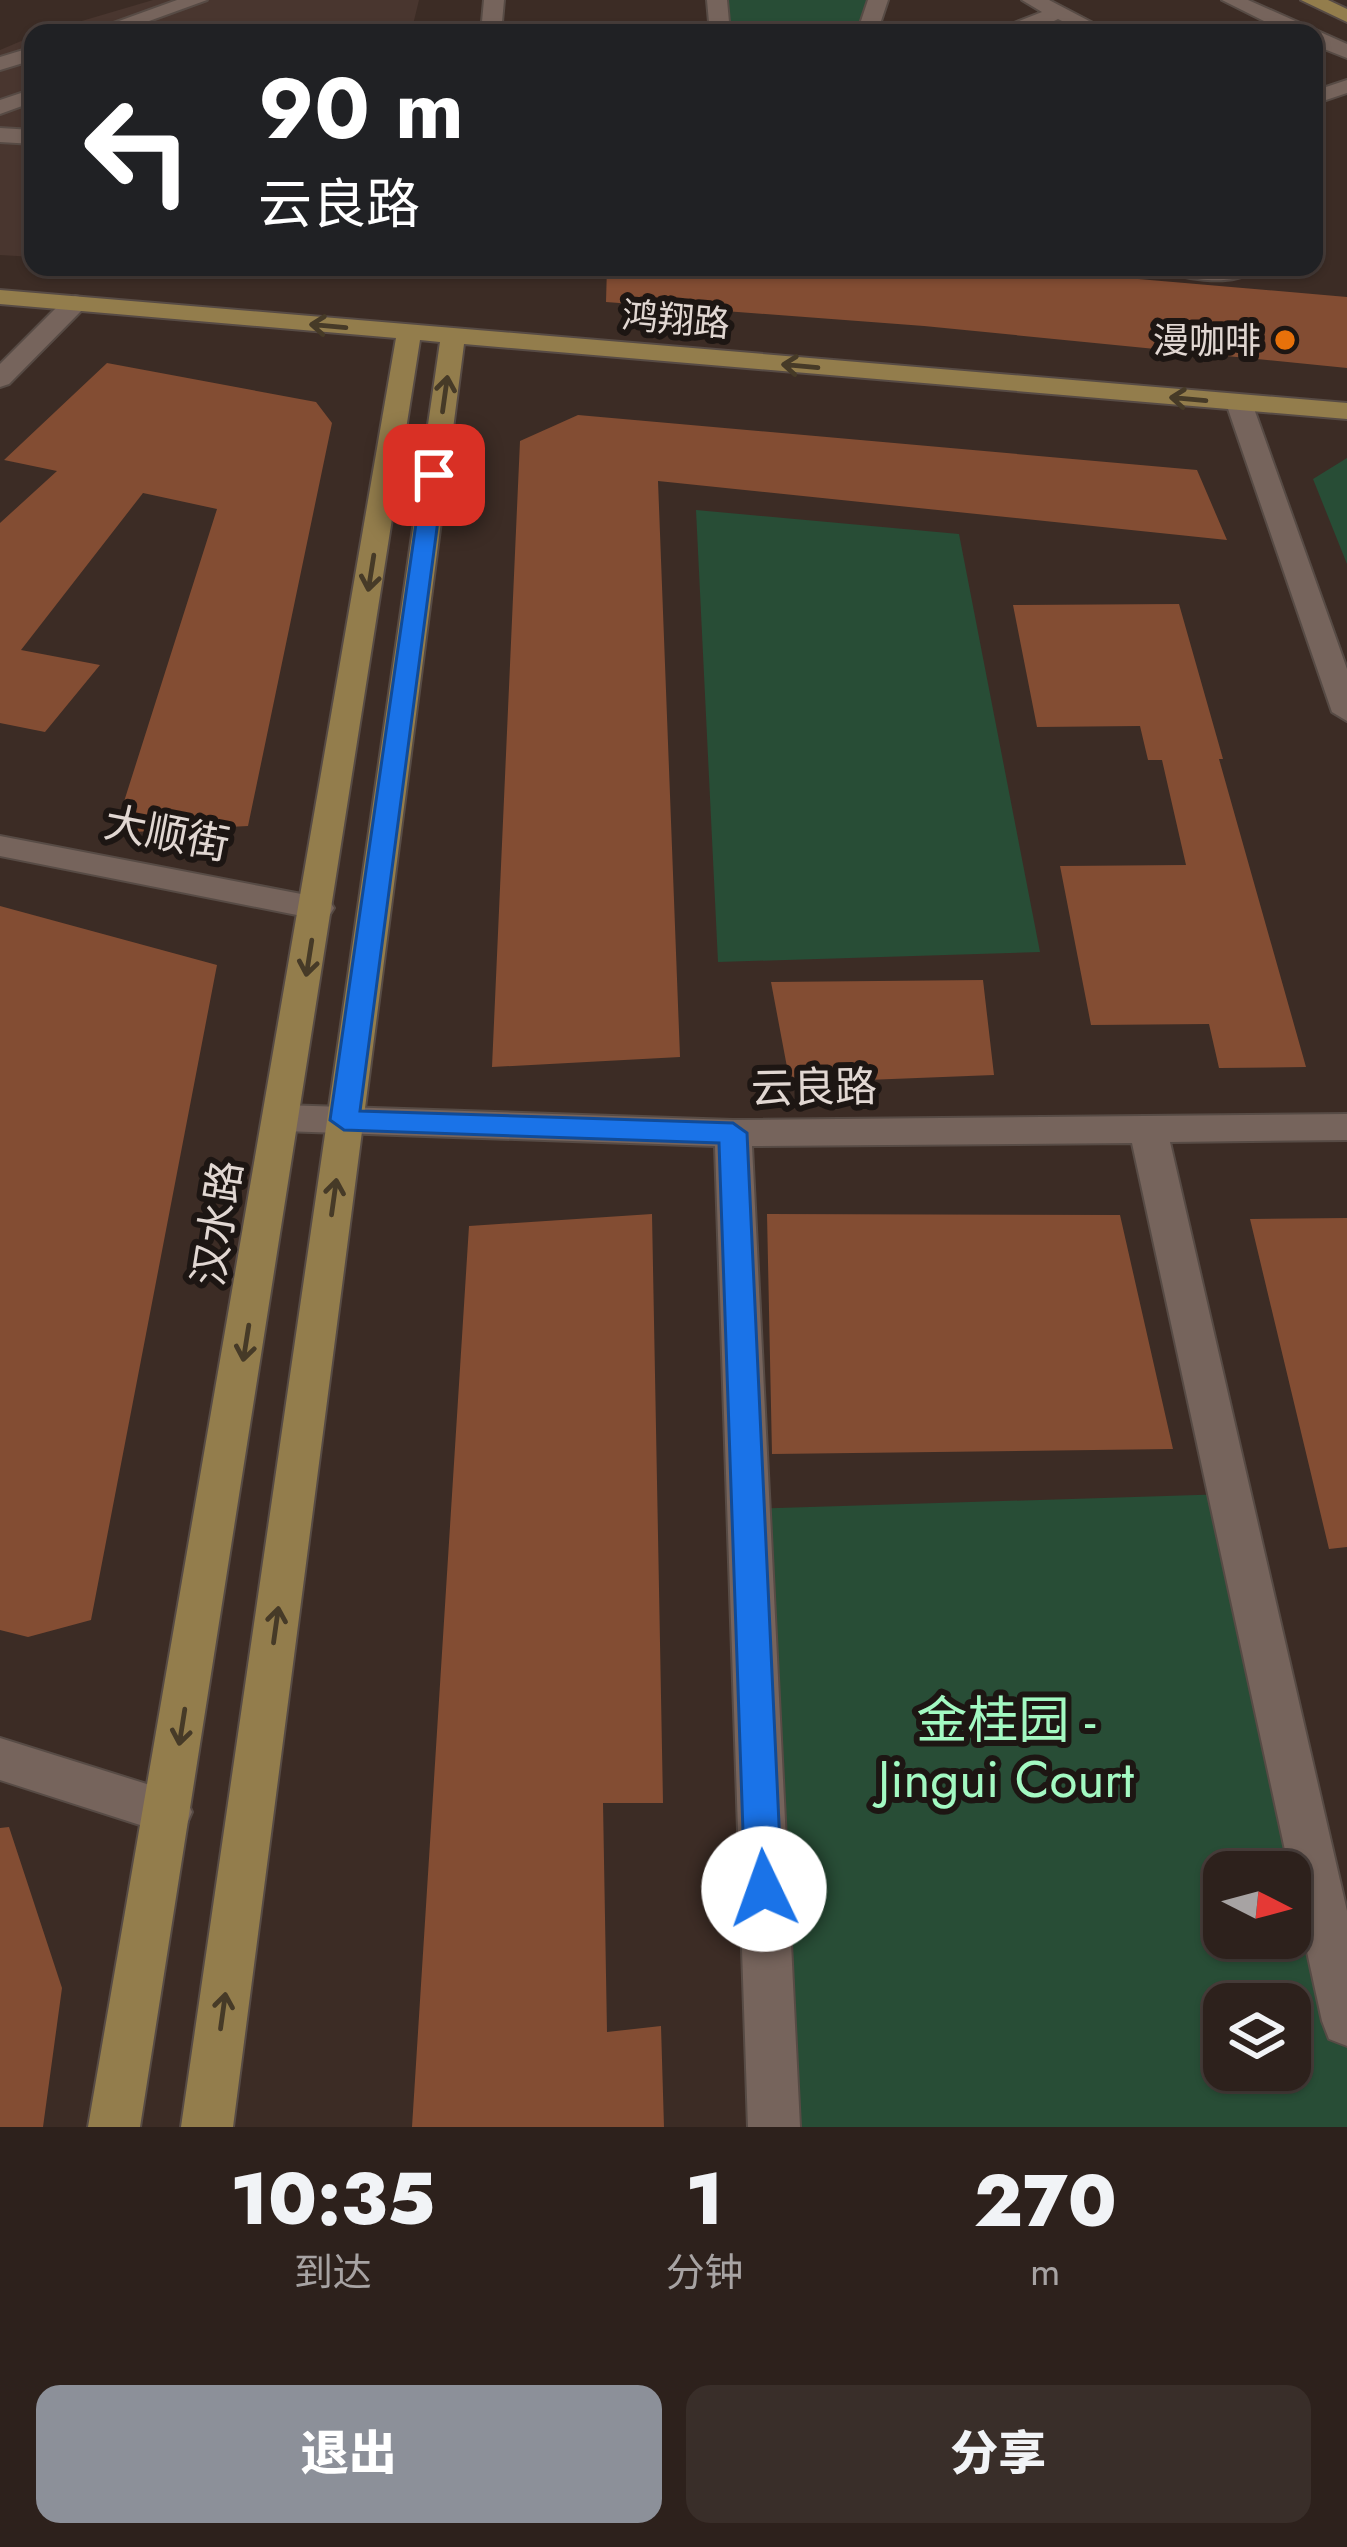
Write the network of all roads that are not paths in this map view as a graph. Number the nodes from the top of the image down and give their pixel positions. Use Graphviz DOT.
graph roads {
  1 [pos="197,0"];
  2 [pos="1032,0"];
  3 [pos="1098,0"];
  4 [pos="1232,0"];
  5 [pos="1311,0"];
  6 [pos="1059,12"];
  7 [pos="1347,16"];
  8 [pos="124,24"];
  9 [pos="1029,24"];
  10 [pos="1084,24"];
  11 [pos="1285,24"];
  12 [pos="0,297"];
  13 [pos="76,304"];
  14 [pos="409,333"];
  15 [pos="453,336"];
  16 [pos="0,379"];
  17 [pos="1239,404"];
  18 [pos="1347,411"];
  19 [pos="1347,712"];
  20 [pos="0,846"];
  21 [pos="317,908"];
  22 [pos="283,1118"];
  23 [pos="344,1120"];
  24 [pos="1347,1126"];
  25 [pos="1148,1129"];
  26 [pos="733,1133"];
  27 [pos="0,1760"];
  28 [pos="168,1812"];
  29 [pos="1347,2021"];
  30 [pos="114,2127"];
  31 [pos="207,2127"];
  32 [pos="774,2127"];
  1 -- 8 [label="street"];
  2 -- 6 [label="street"];
  3 -- 6 [label="street"];
  4 -- 11 [label="street"];
  5 -- 7 [label="main road"];
  6 -- 9 [label="street"];
  6 -- 10 [label="street"];
  12 -- 13 [label="main road, 鸿翔路"];
  14 -- 13 [label="main road, 鸿翔路, one-way"];
  13 -- 16 [label="street"];
  14 -- 15 [label="main road, 鸿翔路"];
  14 -- 21 [label="main road, 汉水路, one-way"];
  17 -- 15 [label="main road, 鸿翔路, one-way"];
  23 -- 15 [label="main road, one-way"];
  17 -- 18 [label="main road, 鸿翔路"];
  17 -- 19 [label="street"];
  20 -- 21 [label="street, 大顺街"];
  21 -- 22 [label="main road, 汉水路, one-way"];
  22 -- 23 [label="street, 云良路"];
  22 -- 28 [label="main road, 汉水路, one-way"];
  23 -- 26 [label="street, 云良路"];
  31 -- 23 [label="main road, one-way"];
  24 -- 25 [label="street, 云良路"];
  25 -- 26 [label="street, 云良路"];
  25 -- 29 [label="street"];
  26 -- 32 [label="street"];
  27 -- 28 [label="street"];
  28 -- 30 [label="main road, 汉水路"];
}
